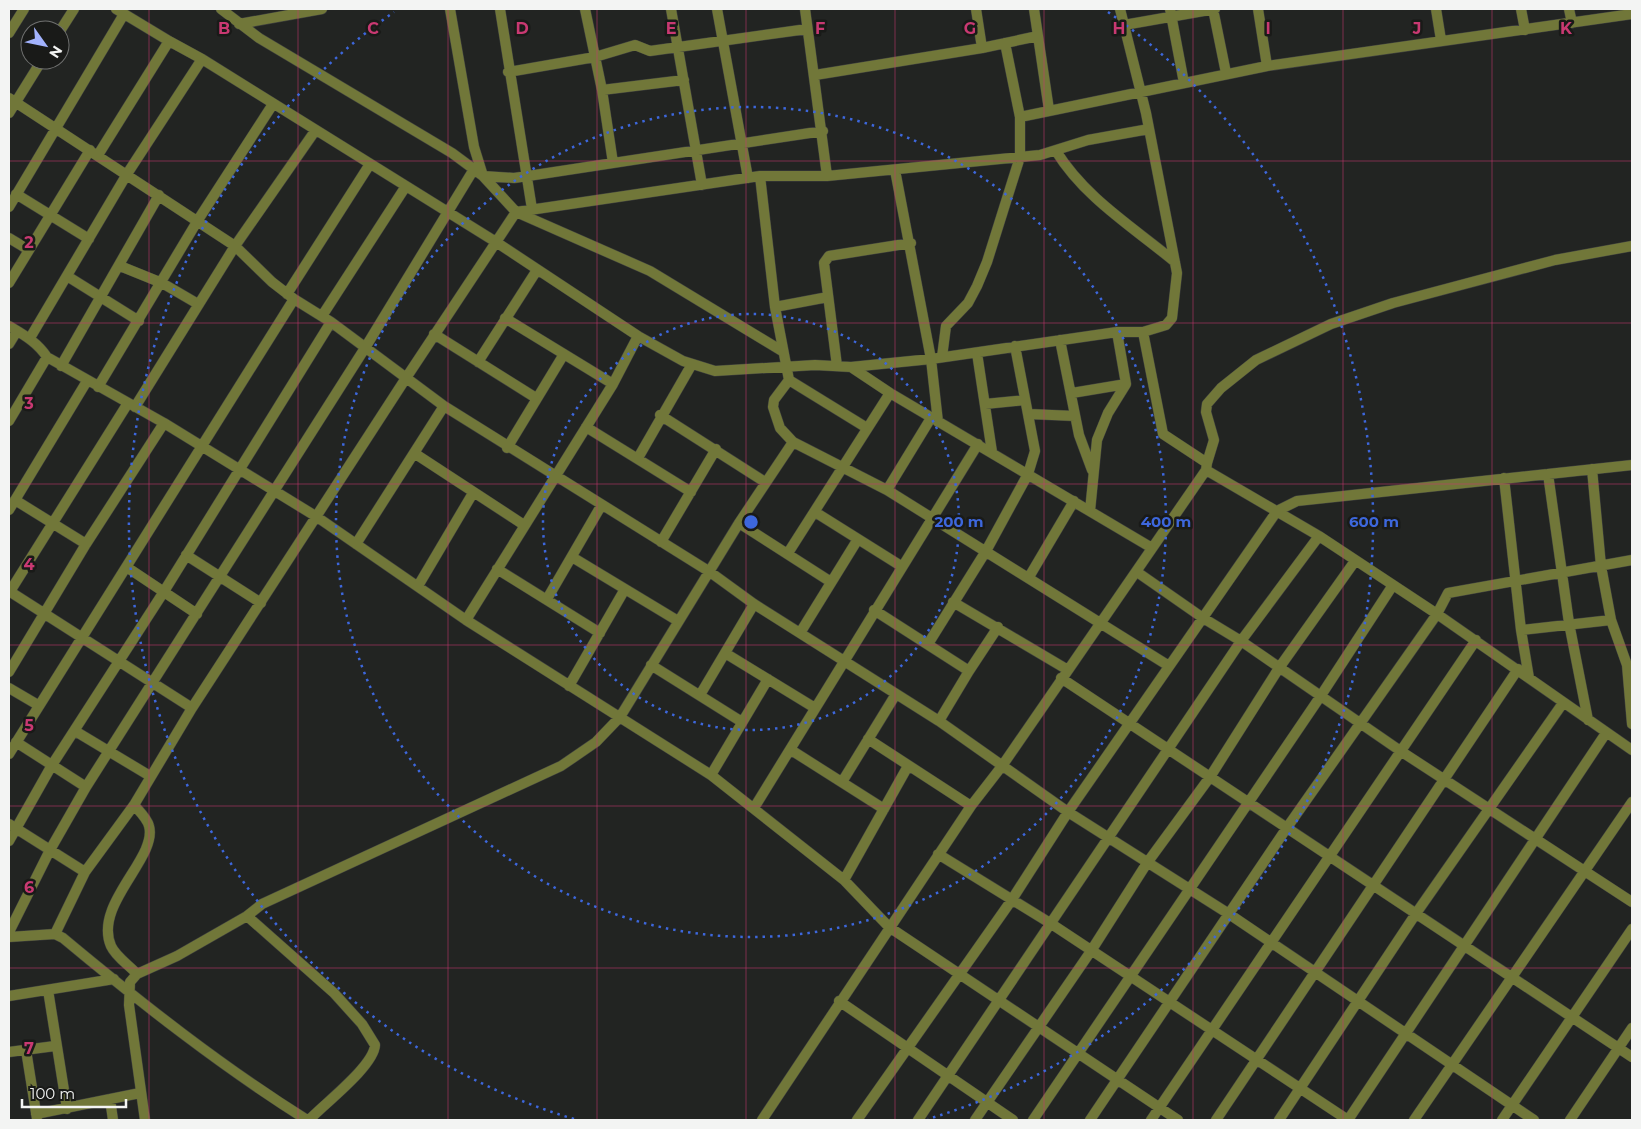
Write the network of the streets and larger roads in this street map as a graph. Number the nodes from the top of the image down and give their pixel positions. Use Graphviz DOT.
graph roads {
  1 [pos="24,9"];
  2 [pos="74,9"];
  3 [pos="221,9"];
  4 [pos="316,9"];
  5 [pos="450,9"];
  6 [pos="500,9"];
  7 [pos="585,9"];
  8 [pos="671,9"];
  9 [pos="717,9"];
  10 [pos="805,9"];
  11 [pos="976,9"];
  12 [pos="1034,9"];
  13 [pos="1120,9"];
  14 [pos="1214,9"];
  15 [pos="1258,9"];
  16 [pos="1436,9"];
  17 [pos="1521,9"];
  18 [pos="1569,9"];
  19 [pos="120,11"];
  20 [pos="1170,12"];
  21 [pos="1632,14"];
  22 [pos="67,20"];
  23 [pos="1572,23"];
  24 [pos="239,24"];
  25 [pos="1124,25"];
  26 [pos="807,29"];
  27 [pos="1525,30"];
  28 [pos="9,33"];
  29 [pos="1038,36"];
  30 [pos="1441,40"];
  31 [pos="168,41"];
  32 [pos="723,42"];
  33 [pos="1005,43"];
  34 [pos="678,47"];
  35 [pos="982,48"];
  36 [pos="595,58"];
  37 [pos="202,59"];
  38 [pos="1267,66"];
  39 [pos="34,70"];
  40 [pos="508,72"];
  41 [pos="1226,73"];
  42 [pos="815,75"];
  43 [pos="684,80"];
  44 [pos="1184,83"];
  45 [pos="602,90"];
  46 [pos="1142,93"];
  47 [pos="12,100"];
  48 [pos="273,104"];
  49 [pos="1049,110"];
  50 [pos="9,113"];
  51 [pos="1020,117"];
  52 [pos="56,129"];
  53 [pos="1149,129"];
  54 [pos="315,131"];
  55 [pos="823,131"];
  56 [pos="742,143"];
  57 [pos="697,149"];
  58 [pos="1056,151"];
  59 [pos="94,152"];
  60 [pos="1020,157"];
  61 [pos="613,163"];
  62 [pos="370,164"];
  63 [pos="895,170"];
  64 [pos="478,172"];
  65 [pos="127,174"];
  66 [pos="528,176"];
  67 [pos="760,176"];
  68 [pos="827,176"];
  69 [pos="748,178"];
  70 [pos="702,185"];
  71 [pos="406,186"];
  72 [pos="16,194"];
  73 [pos="159,195"];
  74 [pos="9,207"];
  75 [pos="532,209"];
  76 [pos="516,212"];
  77 [pos="447,213"];
  78 [pos="51,214"];
  79 [pos="198,220"];
  80 [pos="9,238"];
  81 [pos="89,239"];
  82 [pos="496,242"];
  83 [pos="911,243"];
  84 [pos="235,246"];
  85 [pos="1632,246"];
  86 [pos="29,250"];
  87 [pos="1176,262"];
  88 [pos="120,266"];
  89 [pos="537,270"];
  90 [pos="67,276"];
  91 [pos="9,283"];
  92 [pos="162,283"];
  93 [pos="291,296"];
  94 [pos="828,297"];
  95 [pos="101,298"];
  96 [pos="198,304"];
  97 [pos="775,306"];
  98 [pos="506,318"];
  99 [pos="327,319"];
  100 [pos="139,321"];
  101 [pos="13,329"];
  102 [pos="1117,332"];
  103 [pos="1143,332"];
  104 [pos="434,334"];
  105 [pos="638,336"];
  106 [pos="30,338"];
  107 [pos="1060,340"];
  108 [pos="9,344"];
  109 [pos="1015,346"];
  110 [pos="365,348"];
  111 [pos="782,351"];
  112 [pos="977,353"];
  113 [pos="564,354"];
  114 [pos="47,357"];
  115 [pos="937,358"];
  116 [pos="478,362"];
  117 [pos="692,364"];
  118 [pos="61,366"];
  119 [pos="837,366"];
  120 [pos="852,367"];
  121 [pos="785,368"];
  122 [pos="406,378"];
  123 [pos="789,380"];
  124 [pos="88,381"];
  125 [pos="613,384"];
  126 [pos="1126,384"];
  127 [pos="98,387"];
  128 [pos="890,393"];
  129 [pos="1072,393"];
  130 [pos="536,398"];
  131 [pos="1025,400"];
  132 [pos="985,404"];
  133 [pos="132,405"];
  134 [pos="444,406"];
  135 [pos="1028,414"];
  136 [pos="660,415"];
  137 [pos="1075,416"];
  138 [pos="934,420"];
  139 [pos="9,421"];
  140 [pos="164,424"];
  141 [pos="586,427"];
  142 [pos="867,428"];
  143 [pos="793,442"];
  144 [pos="978,444"];
  145 [pos="200,446"];
  146 [pos="507,448"];
  147 [pos="716,449"];
  148 [pos="992,452"];
  149 [pos="414,453"];
  150 [pos="638,458"];
  151 [pos="1632,465"];
  152 [pos="1206,466"];
  153 [pos="843,468"];
  154 [pos="1592,469"];
  155 [pos="239,470"];
  156 [pos="1093,471"];
  157 [pos="1028,474"];
  158 [pos="1548,474"];
  159 [pos="554,476"];
  160 [pos="1504,478"];
  161 [pos="765,482"];
  162 [pos="887,490"];
  163 [pos="274,491"];
  164 [pos="691,492"];
  165 [pos="474,493"];
  166 [pos="15,500"];
  167 [pos="1074,501"];
  168 [pos="601,506"];
  169 [pos="9,510"];
  170 [pos="1090,511"];
  171 [pos="1277,511"];
  172 [pos="815,512"];
  173 [pos="316,518"];
  174 [pos="934,518"];
  175 [pos="52,522"];
  176 [pos="739,523"];
  177 [pos="524,524"];
  178 [pos="1319,536"];
  179 [pos="858,539"];
  180 [pos="661,542"];
  181 [pos="86,544"];
  182 [pos="356,544"];
  183 [pos="1152,548"];
  184 [pos="986,550"];
  185 [pos="788,553"];
  186 [pos="186,555"];
  187 [pos="572,557"];
  188 [pos="1632,560"];
  189 [pos="1356,561"];
  190 [pos="901,566"];
  191 [pos="1601,566"];
  192 [pos="128,568"];
  193 [pos="497,569"];
  194 [pos="710,572"];
  195 [pos="1136,572"];
  196 [pos="1562,572"];
  197 [pos="218,577"];
  198 [pos="1029,577"];
  199 [pos="1516,580"];
  200 [pos="831,582"];
  201 [pos="1393,585"];
  202 [pos="418,586"];
  203 [pos="625,589"];
  204 [pos="9,592"];
  205 [pos="163,592"];
  206 [pos="547,599"];
  207 [pos="953,602"];
  208 [pos="261,603"];
  209 [pos="754,604"];
  210 [pos="874,610"];
  211 [pos="45,613"];
  212 [pos="197,614"];
  213 [pos="1437,614"];
  214 [pos="1203,618"];
  215 [pos="466,620"];
  216 [pos="1611,620"];
  217 [pos="678,622"];
  218 [pos="1101,622"];
  219 [pos="1569,623"];
  220 [pos="998,627"];
  221 [pos="1521,630"];
  222 [pos="600,633"];
  223 [pos="800,633"];
  224 [pos="82,637"];
  225 [pos="1476,640"];
  226 [pos="1241,641"];
  227 [pos="928,644"];
  228 [pos="725,653"];
  229 [pos="118,660"];
  230 [pos="843,660"];
  231 [pos="651,665"];
  232 [pos="1169,666"];
  233 [pos="1279,668"];
  234 [pos="1518,669"];
  235 [pos="968,671"];
  236 [pos="9,672"];
  237 [pos="1064,674"];
  238 [pos="1529,678"];
  239 [pos="768,679"];
  240 [pos="154,683"];
  241 [pos="570,686"];
  242 [pos="9,688"];
  243 [pos="896,694"];
  244 [pos="700,695"];
  245 [pos="1320,697"];
  246 [pos="1563,703"];
  247 [pos="38,706"];
  248 [pos="192,708"];
  249 [pos="815,708"];
  250 [pos="620,717"];
  251 [pos="1588,720"];
  252 [pos="940,721"];
  253 [pos="742,722"];
  254 [pos="1130,723"];
  255 [pos="1359,724"];
  256 [pos="1632,724"];
  257 [pos="75,731"];
  258 [pos="1606,733"];
  259 [pos="868,739"];
  260 [pos="16,742"];
  261 [pos="1170,749"];
  262 [pos="791,750"];
  263 [pos="1632,750"];
  264 [pos="110,752"];
  265 [pos="1402,752"];
  266 [pos="9,754"];
  267 [pos="52,765"];
  268 [pos="908,766"];
  269 [pos="1002,766"];
  270 [pos="150,776"];
  271 [pos="711,776"];
  272 [pos="1210,776"];
  273 [pos="1445,780"];
  274 [pos="842,782"];
  275 [pos="86,787"];
  276 [pos="1632,802"];
  277 [pos="1248,803"];
  278 [pos="134,805"];
  279 [pos="971,806"];
  280 [pos="754,808"];
  281 [pos="1489,808"];
  282 [pos="884,809"];
  283 [pos="1068,812"];
  284 [pos="12,827"];
  285 [pos="1286,829"];
  286 [pos="1108,836"];
  287 [pos="9,841"];
  288 [pos="1536,841"];
  289 [pos="50,850"];
  290 [pos="938,854"];
  291 [pos="1330,857"];
  292 [pos="1147,863"];
  293 [pos="1584,871"];
  294 [pos="85,872"];
  295 [pos="844,880"];
  296 [pos="1373,884"];
  297 [pos="1190,890"];
  298 [pos="1011,900"];
  299 [pos="1632,902"];
  300 [pos="1417,912"];
  301 [pos="1229,914"];
  302 [pos="247,916"];
  303 [pos="1050,923"];
  304 [pos="889,927"];
  305 [pos="1632,929"];
  306 [pos="9,932"];
  307 [pos="55,934"];
  308 [pos="9,937"];
  309 [pos="1271,943"];
  310 [pos="1464,946"];
  311 [pos="1091,950"];
  312 [pos="137,974"];
  313 [pos="960,974"];
  314 [pos="1315,974"];
  315 [pos="1131,976"];
  316 [pos="1512,978"];
  317 [pos="114,979"];
  318 [pos="48,990"];
  319 [pos="129,991"];
  320 [pos="9,996"];
  321 [pos="998,999"];
  322 [pos="839,1001"];
  323 [pos="1168,1001"];
  324 [pos="1357,1002"];
  325 [pos="1573,1017"];
  326 [pos="1039,1026"];
  327 [pos="1632,1028"];
  328 [pos="1212,1029"];
  329 [pos="1405,1034"];
  330 [pos="56,1046"];
  331 [pos="908,1047"];
  332 [pos="1619,1048"];
  333 [pos="26,1050"];
  334 [pos="9,1052"];
  335 [pos="1079,1053"];
  336 [pos="1632,1057"];
  337 [pos="1256,1059"];
  338 [pos="1452,1064"];
  339 [pos="947,1075"];
  340 [pos="1117,1080"];
  341 [pos="1299,1089"];
  342 [pos="140,1093"];
  343 [pos="110,1099"];
  344 [pos="987,1103"];
  345 [pos="1512,1106"];
  346 [pos="1160,1107"];
  347 [pos="68,1108"];
  348 [pos="37,1117"];
  349 [pos="113,1120"];
  350 [pos="145,1120"];
  351 [pos="308,1120"];
  352 [pos="762,1120"];
  353 [pos="857,1120"];
  354 [pos="918,1120"];
  355 [pos="975,1120"];
  356 [pos="1013,1120"];
  357 [pos="1033,1120"];
  358 [pos="1090,1120"];
  359 [pos="1151,1120"];
  360 [pos="1178,1120"];
  361 [pos="1216,1120"];
  362 [pos="1279,1120"];
  363 [pos="1348,1120"];
  364 [pos="1414,1120"];
  365 [pos="1502,1120"];
  366 [pos="1534,1120"];
  367 [pos="1570,1120"];
  1 -- 28 [label="street"];
  2 -- 22 [label="street"];
  3 -- 24 [label="street"];
  4 -- 24 [label="street"];
  5 -- 64 [label="street"];
  6 -- 40 [label="street"];
  7 -- 36 [label="street"];
  8 -- 34 [label="street"];
  9 -- 32 [label="street"];
  10 -- 26 [label="street"];
  11 -- 35 [label="street"];
  12 -- 29 [label="street"];
  13 -- 25 [label="street"];
  14 -- 20 [label="street"];
  14 -- 41 [label="street"];
  15 -- 38 [label="street"];
  16 -- 30 [label="street"];
  17 -- 27 [label="street"];
  18 -- 23 [label="street"];
  19 -- 31 [label="street"];
  19 -- 52 [label="street"];
  20 -- 25 [label="street"];
  20 -- 44 [label="street"];
  21 -- 23 [label="street"];
  23 -- 27 [label="street"];
  24 -- 64 [label="street"];
  25 -- 46 [label="street"];
  26 -- 32 [label="street"];
  26 -- 42 [label="street"];
  27 -- 30 [label="street"];
  29 -- 33 [label="street"];
  29 -- 49 [label="street"];
  30 -- 38 [label="street"];
  31 -- 37 [label="street"];
  31 -- 59 [label="street"];
  32 -- 34 [label="street"];
  32 -- 56 [label="street"];
  33 -- 35 [label="street"];
  33 -- 51 [label="street"];
  34 -- 36 [label="street"];
  34 -- 43 [label="street"];
  35 -- 42 [label="street"];
  36 -- 40 [label="street"];
  36 -- 45 [label="street"];
  37 -- 48 [label="street"];
  37 -- 65 [label="street"];
  38 -- 41 [label="street"];
  39 -- 47 [label="street"];
  40 -- 66 [label="street"];
  41 -- 44 [label="street"];
  42 -- 55 [label="street"];
  43 -- 45 [label="street"];
  43 -- 57 [label="street"];
  44 -- 46 [label="street"];
  45 -- 61 [label="street"];
  46 -- 49 [label="street"];
  46 -- 53 [label="street"];
  47 -- 50 [label="street"];
  47 -- 52 [label="street"];
  48 -- 54 [label="street"];
  48 -- 79 [label="street"];
  49 -- 51 [label="street"];
  51 -- 60 [label="street"];
  52 -- 59 [label="street"];
  52 -- 72 [label="street"];
  53 -- 58 [label="street"];
  53 -- 87 [label="street"];
  54 -- 62 [label="street"];
  54 -- 84 [label="street"];
  55 -- 56 [label="street"];
  55 -- 68 [label="street"];
  56 -- 57 [label="street"];
  56 -- 69 [label="street"];
  57 -- 61 [label="street"];
  57 -- 70 [label="street"];
  58 -- 60 [label="street"];
  58 -- 87 [label="street"];
  59 -- 65 [label="street"];
  59 -- 78 [label="street"];
  60 -- 63 [label="street"];
  60 -- 115 [label="street"];
  61 -- 66 [label="street"];
  62 -- 71 [label="street"];
  62 -- 93 [label="street"];
  63 -- 68 [label="street"];
  63 -- 83 [label="street"];
  64 -- 66 [label="street"];
  64 -- 76 [label="street"];
  64 -- 77 [label="street"];
  65 -- 73 [label="street"];
  65 -- 81 [label="street"];
  66 -- 75 [label="street"];
  67 -- 68 [label="street"];
  67 -- 69 [label="street"];
  67 -- 97 [label="street"];
  69 -- 70 [label="street"];
  70 -- 75 [label="street"];
  71 -- 77 [label="street"];
  71 -- 99 [label="street"];
  72 -- 74 [label="street"];
  72 -- 78 [label="street"];
  73 -- 79 [label="street"];
  73 -- 88 [label="street"];
  75 -- 76 [label="street"];
  76 -- 82 [label="street"];
  76 -- 111 [label="street"];
  77 -- 82 [label="street"];
  77 -- 110 [label="street"];
  78 -- 81 [label="street"];
  78 -- 86 [label="street"];
  79 -- 84 [label="street"];
  79 -- 92 [label="street"];
  80 -- 86 [label="street"];
  81 -- 90 [label="street"];
  82 -- 89 [label="street"];
  82 -- 104 [label="street"];
  83 -- 94 [label="street"];
  83 -- 115 [label="street"];
  84 -- 93 [label="street"];
  84 -- 96 [label="street"];
  85 -- 152 [label="street"];
  86 -- 91 [label="street"];
  87 -- 103 [label="street"];
  88 -- 92 [label="street"];
  88 -- 95 [label="street"];
  89 -- 98 [label="street"];
  89 -- 105 [label="street"];
  90 -- 95 [label="street"];
  90 -- 106 [label="street"];
  92 -- 96 [label="street"];
  92 -- 100 [label="street"];
  93 -- 99 [label="street"];
  93 -- 145 [label="street"];
  94 -- 97 [label="street"];
  94 -- 119 [label="street"];
  95 -- 100 [label="street"];
  95 -- 118 [label="street"];
  96 -- 133 [label="street"];
  97 -- 111 [label="street"];
  98 -- 113 [label="street"];
  98 -- 116 [label="street"];
  99 -- 110 [label="street"];
  99 -- 155 [label="street"];
  100 -- 127 [label="street"];
  101 -- 106 [label="street"];
  101 -- 108 [label="street"];
  102 -- 103 [label="street"];
  102 -- 107 [label="street"];
  102 -- 126 [label="street"];
  103 -- 152 [label="street"];
  104 -- 116 [label="street"];
  104 -- 122 [label="street"];
  105 -- 117 [label="street"];
  105 -- 125 [label="street"];
  106 -- 114 [label="street"];
  107 -- 109 [label="street"];
  107 -- 129 [label="street"];
  109 -- 112 [label="street"];
  109 -- 131 [label="street"];
  110 -- 122 [label="street"];
  110 -- 163 [label="street"];
  111 -- 121 [label="street"];
  112 -- 115 [label="street"];
  112 -- 132 [label="street"];
  113 -- 125 [label="street"];
  113 -- 130 [label="street"];
  114 -- 118 [label="street"];
  114 -- 139 [label="street"];
  115 -- 120 [label="street"];
  115 -- 138 [label="street"];
  116 -- 130 [label="street"];
  117 -- 121 [label="street"];
  117 -- 136 [label="street"];
  118 -- 124 [label="street"];
  119 -- 120 [label="street"];
  119 -- 121 [label="street"];
  120 -- 128 [label="street"];
  121 -- 123 [label="street"];
  122 -- 134 [label="street"];
  122 -- 173 [label="street"];
  123 -- 142 [label="street"];
  123 -- 143 [label="street"];
  124 -- 127 [label="street"];
  124 -- 166 [label="street"];
  125 -- 141 [label="street"];
  126 -- 129 [label="street"];
  126 -- 156 [label="street"];
  127 -- 133 [label="street"];
  128 -- 138 [label="street"];
  128 -- 142 [label="street"];
  129 -- 137 [label="street"];
  130 -- 146 [label="street"];
  131 -- 132 [label="street"];
  131 -- 135 [label="street"];
  132 -- 148 [label="street"];
  133 -- 140 [label="street"];
  133 -- 175 [label="street"];
  134 -- 146 [label="street"];
  134 -- 149 [label="street"];
  135 -- 137 [label="street"];
  135 -- 157 [label="street"];
  136 -- 147 [label="street"];
  136 -- 150 [label="street"];
  137 -- 156 [label="street"];
  138 -- 144 [label="street"];
  138 -- 162 [label="street"];
  140 -- 145 [label="street"];
  140 -- 181 [label="street"];
  141 -- 150 [label="street"];
  141 -- 159 [label="street"];
  142 -- 153 [label="street"];
  143 -- 153 [label="street"];
  143 -- 161 [label="street"];
  144 -- 148 [label="street"];
  144 -- 174 [label="street"];
  145 -- 155 [label="street"];
  145 -- 192 [label="street"];
  146 -- 159 [label="street"];
  147 -- 161 [label="street"];
  147 -- 164 [label="street"];
  148 -- 157 [label="street"];
  149 -- 165 [label="street"];
  149 -- 182 [label="street"];
  150 -- 164 [label="street"];
  151 -- 154 [label="street"];
  152 -- 171 [label="street"];
  152 -- 183 [label="street"];
  153 -- 162 [label="street"];
  153 -- 172 [label="street"];
  154 -- 158 [label="street"];
  154 -- 191 [label="street"];
  155 -- 163 [label="street"];
  155 -- 186 [label="street"];
  156 -- 170 [label="street"];
  157 -- 167 [label="street"];
  157 -- 184 [label="street"];
  158 -- 160 [label="street"];
  158 -- 196 [label="street"];
  159 -- 168 [label="street"];
  159 -- 177 [label="street"];
  160 -- 171 [label="street"];
  160 -- 199 [label="street"];
  161 -- 176 [label="street"];
  162 -- 174 [label="street"];
  163 -- 173 [label="street"];
  163 -- 197 [label="street"];
  164 -- 180 [label="street"];
  165 -- 177 [label="street"];
  165 -- 202 [label="street"];
  166 -- 169 [label="street"];
  166 -- 175 [label="street"];
  167 -- 170 [label="street"];
  167 -- 198 [label="street"];
  168 -- 180 [label="street"];
  168 -- 187 [label="street"];
  170 -- 183 [label="street"];
  171 -- 178 [label="street"];
  171 -- 214 [label="street"];
  172 -- 179 [label="street"];
  172 -- 185 [label="street"];
  173 -- 182 [label="street"];
  173 -- 208 [label="street"];
  174 -- 184 [label="street"];
  174 -- 190 [label="street"];
  175 -- 181 [label="street"];
  175 -- 204 [label="street"];
  176 -- 185 [label="street"];
  176 -- 194 [label="street"];
  177 -- 193 [label="street"];
  178 -- 189 [label="street"];
  178 -- 226 [label="street"];
  179 -- 190 [label="street"];
  179 -- 200 [label="street"];
  180 -- 194 [label="street"];
  181 -- 211 [label="street"];
  182 -- 202 [label="street"];
  183 -- 195 [label="street"];
  184 -- 198 [label="street"];
  184 -- 207 [label="street"];
  185 -- 200 [label="street"];
  186 -- 197 [label="street"];
  186 -- 205 [label="street"];
  187 -- 203 [label="street"];
  187 -- 206 [label="street"];
  188 -- 191 [label="street"];
  189 -- 201 [label="street"];
  189 -- 233 [label="street"];
  190 -- 210 [label="street"];
  191 -- 196 [label="street"];
  191 -- 216 [label="street"];
  192 -- 205 [label="street"];
  192 -- 224 [label="street"];
  193 -- 206 [label="street"];
  193 -- 215 [label="street"];
  194 -- 209 [label="street"];
  194 -- 217 [label="street"];
  195 -- 214 [label="street"];
  195 -- 218 [label="street"];
  196 -- 199 [label="street"];
  196 -- 219 [label="street"];
  197 -- 208 [label="street"];
  197 -- 212 [label="street"];
  198 -- 218 [label="street"];
  199 -- 213 [label="street"];
  199 -- 221 [label="street"];
  200 -- 223 [label="street"];
  201 -- 213 [label="street"];
  201 -- 245 [label="street"];
  202 -- 215 [label="street"];
  203 -- 217 [label="street"];
  203 -- 222 [label="street"];
  204 -- 211 [label="street"];
  205 -- 212 [label="street"];
  205 -- 229 [label="street"];
  206 -- 222 [label="street"];
  207 -- 220 [label="street"];
  207 -- 227 [label="street"];
  208 -- 248 [label="street"];
  209 -- 223 [label="street"];
  209 -- 228 [label="street"];
  210 -- 227 [label="street"];
  210 -- 230 [label="street"];
  211 -- 224 [label="street"];
  211 -- 236 [label="street"];
  212 -- 240 [label="street"];
  213 -- 225 [label="street"];
  213 -- 255 [label="street"];
  214 -- 226 [label="street"];
  214 -- 232 [label="street"];
  215 -- 241 [label="street"];
  216 -- 219 [label="street"];
  216 -- 256 [label="street"];
  217 -- 231 [label="street"];
  218 -- 232 [label="street"];
  218 -- 237 [label="street"];
  219 -- 221 [label="street"];
  219 -- 251 [label="street"];
  220 -- 235 [label="street"];
  220 -- 237 [label="street"];
  221 -- 238 [label="street"];
  222 -- 241 [label="street"];
  223 -- 230 [label="street"];
  224 -- 229 [label="street"];
  224 -- 247 [label="street"];
  225 -- 234 [label="street"];
  225 -- 265 [label="street"];
  226 -- 233 [label="street"];
  226 -- 261 [label="street"];
  227 -- 235 [label="street"];
  228 -- 239 [label="street"];
  228 -- 244 [label="street"];
  229 -- 240 [label="street"];
  229 -- 257 [label="street"];
  230 -- 243 [label="street"];
  230 -- 249 [label="street"];
  231 -- 244 [label="street"];
  231 -- 250 [label="street"];
  232 -- 254 [label="street"];
  233 -- 245 [label="street"];
  233 -- 272 [label="street"];
  234 -- 238 [label="street"];
  234 -- 273 [label="street"];
  235 -- 252 [label="street"];
  237 -- 254 [label="street"];
  237 -- 269 [label="street"];
  238 -- 246 [label="street"];
  239 -- 249 [label="street"];
  239 -- 253 [label="street"];
  240 -- 248 [label="street"];
  240 -- 264 [label="street"];
  241 -- 250 [label="street"];
  242 -- 247 [label="street"];
  243 -- 252 [label="street"];
  243 -- 259 [label="street"];
  244 -- 253 [label="street"];
  245 -- 255 [label="street"];
  245 -- 277 [label="street"];
  246 -- 251 [label="street"];
  246 -- 281 [label="street"];
  247 -- 260 [label="street"];
  248 -- 270 [label="street"];
  249 -- 262 [label="street"];
  250 -- 271 [label="street"];
  250 -- 302 [label="street"];
  251 -- 258 [label="street"];
  252 -- 269 [label="street"];
  253 -- 271 [label="street"];
  254 -- 261 [label="street"];
  254 -- 283 [label="street"];
  255 -- 265 [label="street"];
  255 -- 285 [label="street"];
  257 -- 264 [label="street"];
  257 -- 267 [label="street"];
  258 -- 263 [label="street"];
  258 -- 288 [label="street"];
  259 -- 268 [label="street"];
  259 -- 274 [label="street"];
  260 -- 266 [label="street"];
  260 -- 267 [label="street"];
  261 -- 272 [label="street"];
  261 -- 286 [label="street"];
  262 -- 274 [label="street"];
  262 -- 280 [label="street"];
  264 -- 270 [label="street"];
  264 -- 275 [label="street"];
  265 -- 273 [label="street"];
  265 -- 291 [label="street"];
  267 -- 275 [label="street"];
  267 -- 284 [label="street"];
  268 -- 279 [label="street"];
  268 -- 282 [label="street"];
  269 -- 279 [label="street"];
  269 -- 283 [label="street"];
  270 -- 278 [label="street"];
  271 -- 280 [label="street"];
  272 -- 277 [label="street"];
  272 -- 292 [label="street"];
  273 -- 281 [label="street"];
  273 -- 296 [label="street"];
  274 -- 282 [label="street"];
  275 -- 289 [label="street"];
  276 -- 293 [label="street"];
  277 -- 285 [label="street"];
  277 -- 297 [label="street"];
  278 -- 294 [label="street"];
  278 -- 312 [label="street"];
  279 -- 290 [label="street"];
  280 -- 295 [label="street"];
  281 -- 288 [label="street"];
  281 -- 300 [label="street"];
  282 -- 295 [label="street"];
  283 -- 286 [label="street"];
  283 -- 298 [label="street"];
  284 -- 287 [label="street"];
  284 -- 289 [label="street"];
  285 -- 291 [label="street"];
  285 -- 301 [label="street"];
  286 -- 292 [label="street"];
  286 -- 303 [label="street"];
  288 -- 293 [label="street"];
  288 -- 310 [label="street"];
  289 -- 294 [label="street"];
  289 -- 306 [label="street"];
  290 -- 298 [label="street"];
  290 -- 304 [label="street"];
  291 -- 296 [label="street"];
  291 -- 309 [label="street"];
  292 -- 297 [label="street"];
  292 -- 311 [label="street"];
  293 -- 299 [label="street"];
  293 -- 316 [label="street"];
  294 -- 307 [label="street"];
  295 -- 304 [label="street"];
  296 -- 300 [label="street"];
  296 -- 314 [label="street"];
  297 -- 301 [label="street"];
  297 -- 315 [label="street"];
  298 -- 303 [label="street"];
  298 -- 313 [label="street"];
  300 -- 310 [label="street"];
  300 -- 324 [label="street"];
  301 -- 309 [label="street"];
  301 -- 323 [label="street"];
  302 -- 312 [label="street"];
  302 -- 351 [label="street"];
  303 -- 311 [label="street"];
  303 -- 321 [label="street"];
  304 -- 313 [label="street"];
  304 -- 322 [label="street"];
  305 -- 325 [label="street"];
  307 -- 308 [label="street"];
  307 -- 317 [label="street"];
  309 -- 314 [label="street"];
  309 -- 328 [label="street"];
  310 -- 316 [label="street"];
  310 -- 329 [label="street"];
  311 -- 315 [label="street"];
  311 -- 326 [label="street"];
  312 -- 319 [label="street"];
  313 -- 321 [label="street"];
  313 -- 331 [label="street"];
  314 -- 324 [label="street"];
  314 -- 337 [label="street"];
  315 -- 323 [label="street"];
  315 -- 335 [label="street"];
  316 -- 325 [label="street"];
  316 -- 338 [label="street"];
  317 -- 318 [label="street"];
  317 -- 319 [label="street"];
  318 -- 320 [label="street"];
  318 -- 330 [label="street"];
  319 -- 342 [label="street"];
  319 -- 351 [label="street"];
  321 -- 326 [label="street"];
  321 -- 339 [label="street"];
  322 -- 331 [label="street"];
  322 -- 352 [label="street"];
  323 -- 328 [label="street"];
  323 -- 340 [label="street"];
  324 -- 329 [label="street"];
  324 -- 341 [label="street"];
  325 -- 332 [label="street"];
  325 -- 345 [label="street"];
  326 -- 335 [label="street"];
  326 -- 344 [label="street"];
  327 -- 332 [label="street"];
  328 -- 337 [label="street"];
  328 -- 346 [label="street"];
  329 -- 338 [label="street"];
  329 -- 363 [label="street"];
  330 -- 333 [label="street"];
  330 -- 347 [label="street"];
  331 -- 339 [label="street"];
  331 -- 353 [label="street"];
  332 -- 336 [label="street"];
  332 -- 367 [label="street"];
  333 -- 334 [label="street"];
  333 -- 348 [label="street"];
  335 -- 340 [label="street"];
  335 -- 357 [label="street"];
  337 -- 341 [label="street"];
  337 -- 361 [label="street"];
  338 -- 345 [label="street"];
  338 -- 364 [label="street"];
  339 -- 344 [label="street"];
  339 -- 354 [label="street"];
  340 -- 346 [label="street"];
  340 -- 358 [label="street"];
  341 -- 362 [label="street"];
  341 -- 363 [label="street"];
  342 -- 343 [label="street"];
  342 -- 350 [label="street"];
  343 -- 347 [label="street"];
  343 -- 349 [label="street"];
  344 -- 355 [label="street"];
  344 -- 356 [label="street"];
  345 -- 365 [label="street"];
  345 -- 366 [label="street"];
  346 -- 359 [label="street"];
  346 -- 360 [label="street"];
  347 -- 348 [label="street"];
}
